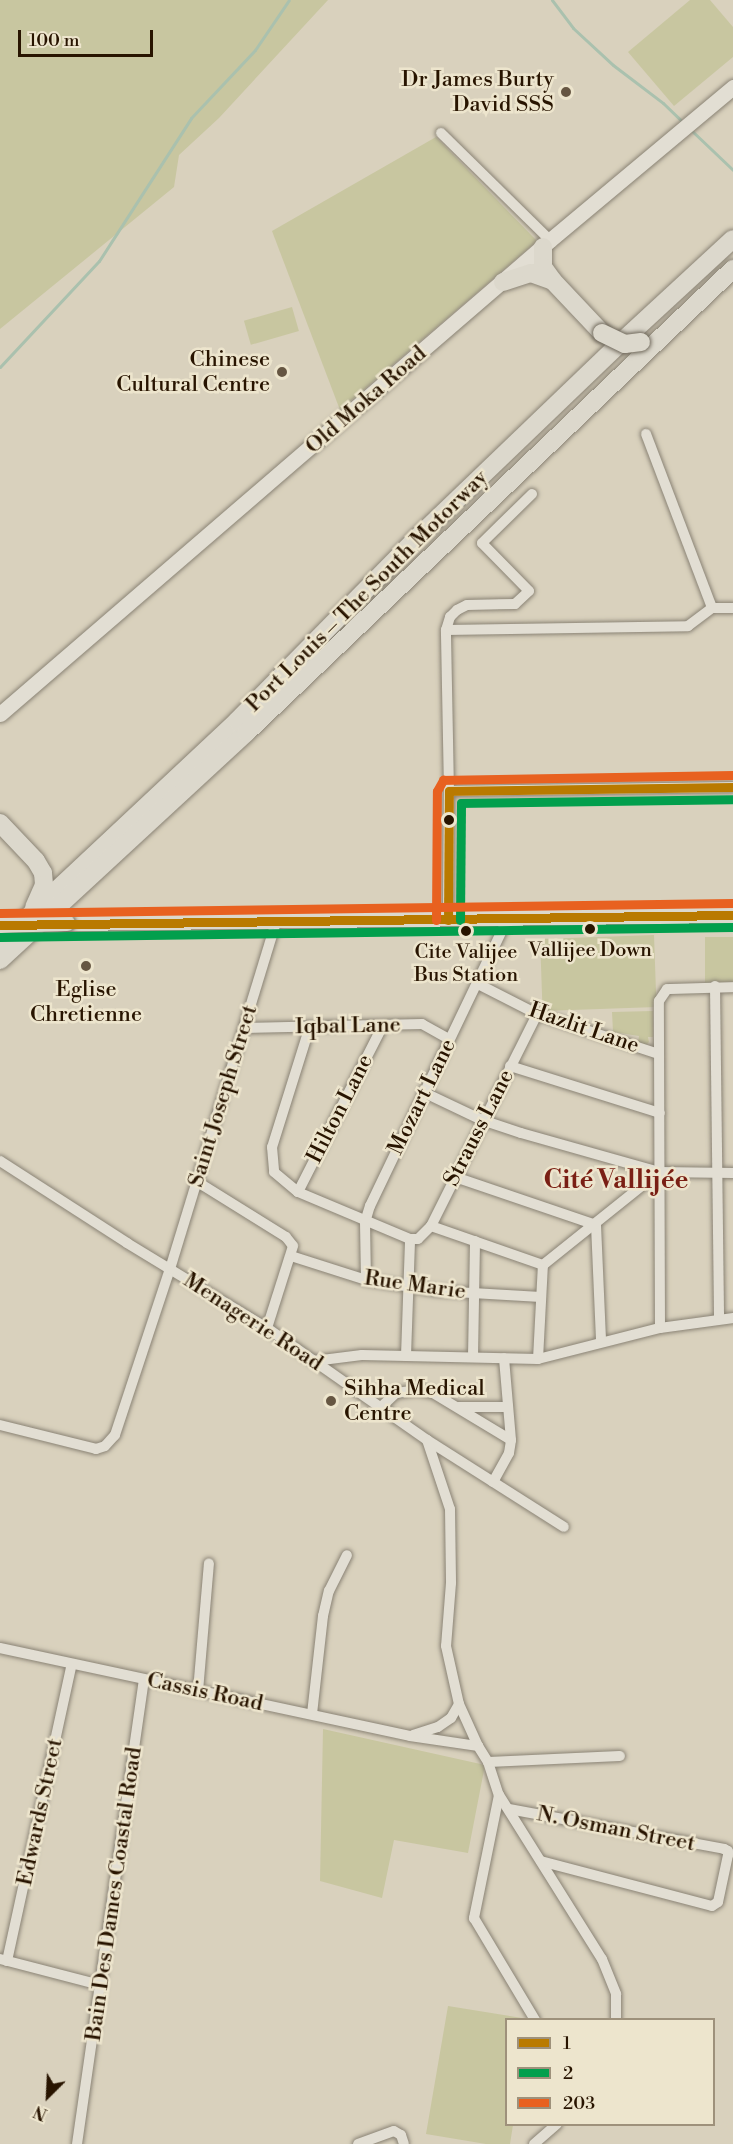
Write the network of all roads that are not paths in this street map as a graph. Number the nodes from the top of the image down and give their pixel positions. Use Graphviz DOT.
graph roads {
  1 [pos="733,87"];
  2 [pos="441,133"];
  3 [pos="733,239"];
  4 [pos="547,243"];
  5 [pos="733,255"];
  6 [pos="733,269"];
  7 [pos="553,281"];
  8 [pos="503,282"];
  9 [pos="646,434"];
  10 [pos="532,494"];
  11 [pos="712,608"];
  12 [pos="733,608"];
  13 [pos="446,630"];
  14 [pos="0,714"];
  15 [pos="733,787"];
  16 [pos="449,791"];
  17 [pos="0,823"];
  18 [pos="733,915"];
  19 [pos="27,919"];
  20 [pos="448,920"];
  21 [pos="507,920"];
  22 [pos="276,922"];
  23 [pos="0,925"];
  24 [pos="0,943"];
  25 [pos="0,960"];
  26 [pos="478,984"];
  27 [pos="715,986"];
  28 [pos="733,987"];
  29 [pos="537,1014"];
  30 [pos="383,1025"];
  31 [pos="310,1026"];
  32 [pos="244,1028"];
  33 [pos="449,1039"];
  34 [pos="658,1054"];
  35 [pos="510,1066"];
  36 [pos="423,1092"];
  37 [pos="660,1113"];
  38 [pos="482,1120"];
  39 [pos="0,1161"];
  40 [pos="659,1172"];
  41 [pos="733,1173"];
  42 [pos="718,1174"];
  43 [pos="454,1177"];
  44 [pos="196,1181"];
  45 [pos="298,1192"];
  46 [pos="365,1222"];
  47 [pos="596,1225"];
  48 [pos="431,1226"];
  49 [pos="414,1239"];
  50 [pos="475,1241"];
  51 [pos="291,1256"];
  52 [pos="543,1264"];
  53 [pos="170,1269"];
  54 [pos="366,1280"];
  55 [pos="408,1287"];
  56 [pos="475,1293"];
  57 [pos="541,1298"];
  58 [pos="733,1318"];
  59 [pos="719,1319"];
  60 [pos="267,1328"];
  61 [pos="660,1328"];
  62 [pos="602,1341"];
  63 [pos="406,1356"];
  64 [pos="473,1357"];
  65 [pos="504,1358"];
  66 [pos="538,1359"];
  67 [pos="314,1361"];
  68 [pos="381,1407"];
  69 [pos="456,1407"];
  70 [pos="508,1407"];
  71 [pos="0,1425"];
  72 [pos="427,1440"];
  73 [pos="511,1440"];
  74 [pos="493,1482"];
  75 [pos="564,1527"];
  76 [pos="347,1555"];
  77 [pos="210,1563"];
  78 [pos="0,1648"];
  79 [pos="72,1664"];
  80 [pos="144,1680"];
  81 [pos="198,1691"];
  82 [pos="459,1704"];
  83 [pos="312,1714"];
  84 [pos="410,1736"];
  85 [pos="478,1746"];
  86 [pos="620,1756"];
  87 [pos="488,1762"];
  88 [pos="499,1795"];
  89 [pos="509,1809"];
  90 [pos="541,1861"];
  91 [pos="4,1960"];
  92 [pos="100,1985"];
  93 [pos="534,2018"];
  94 [pos="616,2018"];
  95 [pos="555,2126"];
  96 [pos="77,2144"];
  97 [pos="358,2144"];
  98 [pos="404,2144"];
  99 [pos="534,2144"];
  1 -- 4 [label="main road, Old Moka Road"];
  2 -- 4 [label="street"];
  3 -- 19 [label="highway, Port Louis – The South Motorway"];
  4 -- 7 [label="highway"];
  4 -- 8 [label="main road, Old Moka Road"];
  5 -- 7 [label="highway, bridge"];
  6 -- 25 [label="highway, Port Louis – The South Motorway"];
  7 -- 8 [label="highway"];
  8 -- 14 [label="main road, Old Moka Road"];
  9 -- 11 [label="street"];
  10 -- 13 [label="street"];
  11 -- 12 [label="street"];
  11 -- 13 [label="street"];
  13 -- 16 [label="street"];
  15 -- 16 [label="street"];
  16 -- 20 [label="street"];
  17 -- 19 [label="highway"];
  18 -- 21 [label="main road"];
  19 -- 24 [label="highway, Port Louis – The South Motorway"];
  20 -- 21 [label="main road"];
  20 -- 22 [label="main road"];
  21 -- 26 [label="street, Mozart Lane"];
  22 -- 23 [label="main road, bridge"];
  22 -- 32 [label="street, Saint Joseph Street"];
  26 -- 29 [label="street, Hazlit Lane"];
  26 -- 33 [label="street, Mozart Lane"];
  27 -- 28 [label="street"];
  27 -- 34 [label="street"];
  27 -- 42 [label="street"];
  29 -- 34 [label="street, Hazlit Lane"];
  29 -- 35 [label="street, Strauss Lane"];
  30 -- 31 [label="street, Iqbal Lane"];
  30 -- 33 [label="street, Iqbal Lane"];
  30 -- 45 [label="street, Hilton Lane"];
  31 -- 32 [label="street, Iqbal Lane"];
  31 -- 45 [label="street"];
  32 -- 44 [label="street, Saint Joseph Street"];
  33 -- 36 [label="street, Mozart Lane"];
  34 -- 37 [label="street"];
  35 -- 37 [label="street"];
  35 -- 38 [label="street, Strauss Lane"];
  36 -- 38 [label="street"];
  36 -- 46 [label="street, Mozart Lane"];
  37 -- 40 [label="street"];
  38 -- 40 [label="street"];
  38 -- 43 [label="street, Strauss Lane"];
  39 -- 53 [label="street, Menagerie Road"];
  40 -- 42 [label="street"];
  40 -- 47 [label="street"];
  40 -- 61 [label="street"];
  41 -- 42 [label="street"];
  42 -- 59 [label="street"];
  43 -- 47 [label="street"];
  43 -- 48 [label="street, Strauss Lane"];
  44 -- 51 [label="street"];
  44 -- 53 [label="street, Saint Joseph Street"];
  45 -- 46 [label="street"];
  46 -- 49 [label="street"];
  46 -- 54 [label="street, Mozart Lane"];
  47 -- 52 [label="street"];
  47 -- 62 [label="street"];
  48 -- 49 [label="street, Strauss Lane"];
  48 -- 50 [label="street"];
  49 -- 55 [label="street"];
  50 -- 52 [label="street"];
  50 -- 56 [label="street"];
  51 -- 54 [label="street, Rue Marie"];
  51 -- 60 [label="street"];
  52 -- 57 [label="street"];
  53 -- 60 [label="street, Menagerie Road"];
  53 -- 71 [label="street, Saint Joseph Street"];
  54 -- 55 [label="street, Rue Marie"];
  55 -- 56 [label="street, Rue Marie"];
  55 -- 63 [label="street"];
  56 -- 57 [label="street, Rue Marie"];
  56 -- 64 [label="street"];
  57 -- 66 [label="street"];
  58 -- 59 [label="street"];
  59 -- 61 [label="street"];
  60 -- 67 [label="street, Menagerie Road"];
  61 -- 62 [label="street"];
  62 -- 66 [label="street"];
  63 -- 64 [label="street"];
  63 -- 67 [label="street"];
  64 -- 65 [label="street"];
  65 -- 66 [label="street"];
  65 -- 70 [label="street"];
  67 -- 68 [label="street, Menagerie Road"];
  68 -- 69 [label="street"];
  68 -- 72 [label="street, Menagerie Road"];
  69 -- 70 [label="street"];
  69 -- 73 [label="street"];
  70 -- 73 [label="street"];
  72 -- 74 [label="street, Menagerie Road"];
  72 -- 82 [label="street"];
  73 -- 74 [label="street"];
  74 -- 75 [label="street, Menagerie Road"];
  76 -- 83 [label="street"];
  77 -- 81 [label="street"];
  78 -- 79 [label="street, Cassis Road"];
  79 -- 80 [label="street, Cassis Road"];
  79 -- 91 [label="street, Edwards Street"];
  80 -- 81 [label="street, Cassis Road"];
  80 -- 92 [label="street, Bain Des Dames Coastal Road"];
  81 -- 83 [label="street, Cassis Road"];
  82 -- 84 [label="street"];
  82 -- 85 [label="street"];
  83 -- 84 [label="street, Cassis Road"];
  84 -- 85 [label="street, Cassis Road"];
  85 -- 87 [label="street"];
  86 -- 87 [label="street"];
  87 -- 88 [label="street"];
  88 -- 89 [label="street"];
  88 -- 93 [label="street"];
  89 -- 90 [label="street"];
  89 -- 90 [label="street, N. Osman Street"];
  90 -- 94 [label="street"];
  91 -- 92 [label="street"];
  92 -- 96 [label="street, Bain Des Dames Coastal Road"];
  95 -- 99 [label="street"];
  97 -- 98 [label="street"];
}
